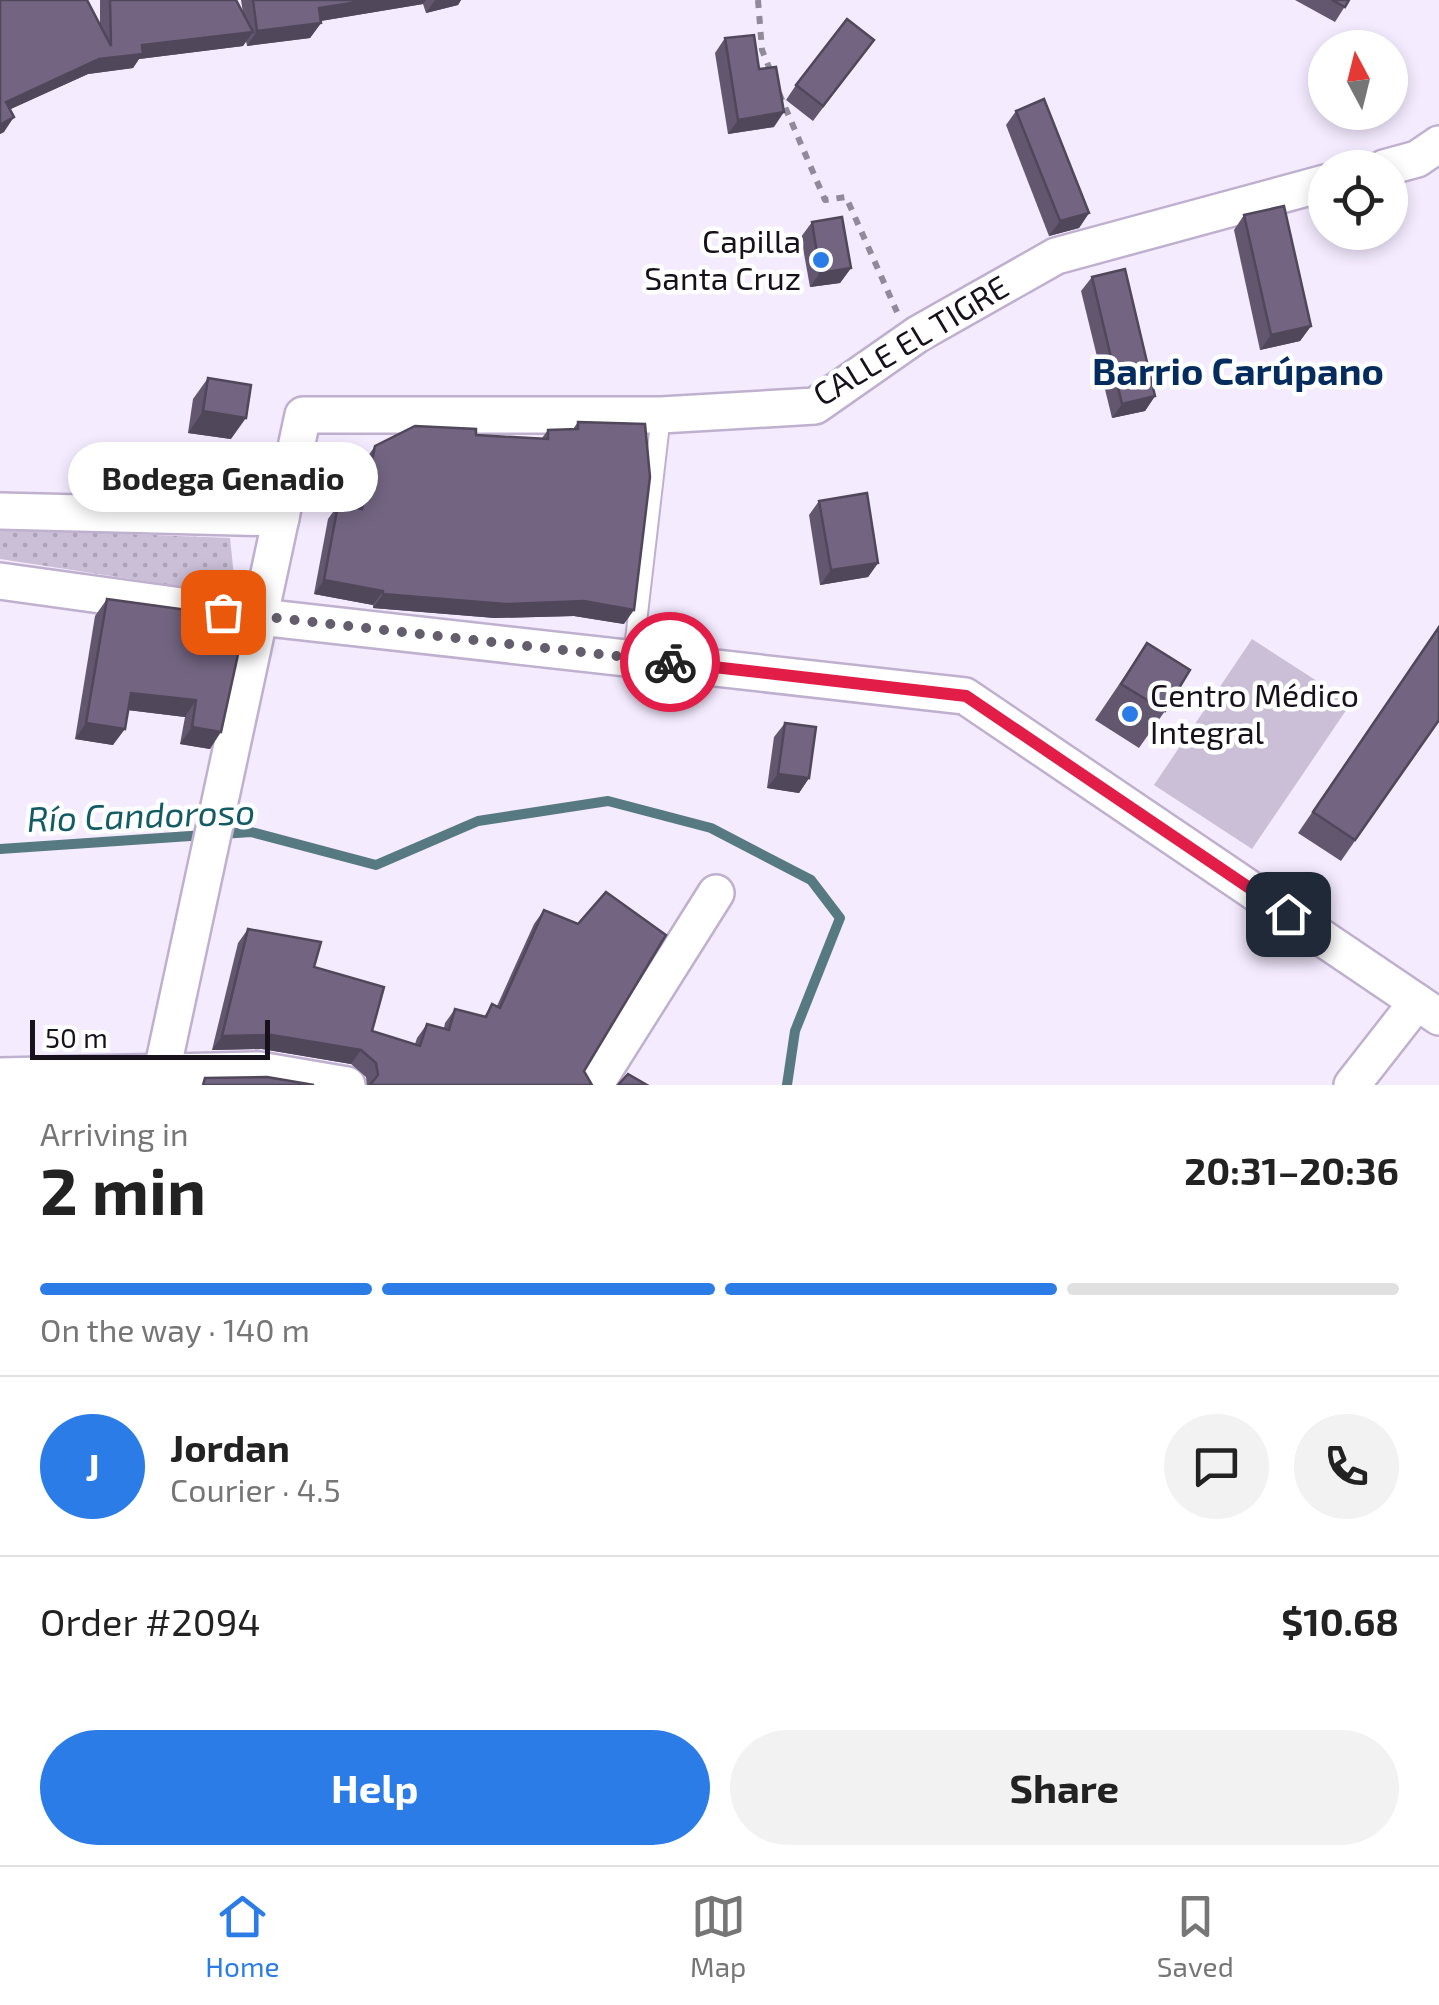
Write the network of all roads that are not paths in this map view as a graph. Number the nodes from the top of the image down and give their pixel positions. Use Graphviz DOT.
graph roads {
  1 [pos="1439,144"];
  2 [pos="1408,161"];
  3 [pos="1308,188"];
  4 [pos="661,415"];
  5 [pos="0,511"];
  6 [pos="281,518"];
  7 [pos="0,581"];
  8 [pos="260,617"];
  9 [pos="633,657"];
  10 [pos="716,893"];
  11 [pos="1428,1009"];
  12 [pos="0,1076"];
  13 [pos="160,1079"];
  14 [pos="348,1085"];
  15 [pos="595,1085"];
  16 [pos="1352,1085"];
  1 -- 2 [label="street"];
  3 -- 4 [label="street, CALLE EL TIGRE"];
  4 -- 6 [label="street, CALLE EL TIGRE"];
  4 -- 9 [label="lane"];
  5 -- 6 [label="street"];
  6 -- 8 [label="street"];
  7 -- 8 [label="street"];
  8 -- 9 [label="street"];
  8 -- 13 [label="street"];
  9 -- 11 [label="street"];
  10 -- 15 [label="street"];
  11 -- 16 [label="street"];
  12 -- 13 [label="street"];
  13 -- 14 [label="street"];
}
